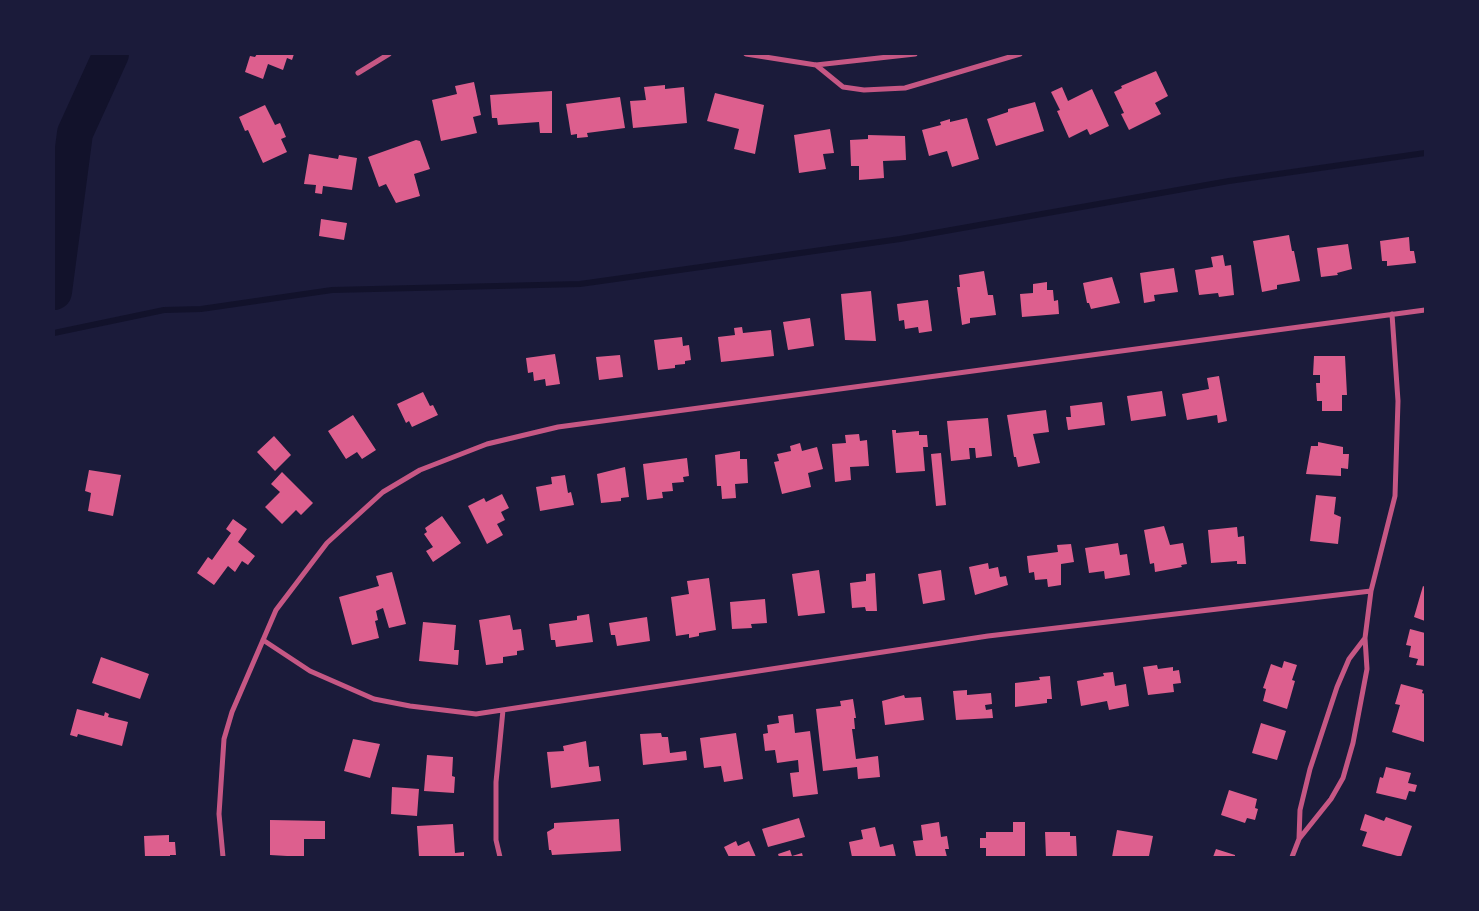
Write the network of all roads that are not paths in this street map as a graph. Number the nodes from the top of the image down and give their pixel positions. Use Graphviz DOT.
graph roads {
  1 [pos="389,54"];
  2 [pos="746,54"];
  3 [pos="915,54"];
  4 [pos="1020,54"];
  5 [pos="816,65"];
  6 [pos="358,73"];
  7 [pos="1425,310"];
  8 [pos="1392,314"];
  9 [pos="1371,591"];
  10 [pos="1365,638"];
  11 [pos="263,640"];
  12 [pos="503,710"];
  13 [pos="1298,839"];
  14 [pos="223,857"];
  15 [pos="500,857"];
  16 [pos="1292,857"];
  1 -- 6 [label="street"];
  2 -- 5 [label="street"];
  3 -- 5 [label="street"];
  4 -- 5 [label="street"];
  7 -- 8 [label="street"];
  8 -- 9 [label="street"];
  8 -- 11 [label="street"];
  9 -- 10 [label="street"];
  9 -- 12 [label="street"];
  10 -- 13 [label="street"];
  10 -- 13 [label="street"];
  11 -- 12 [label="street"];
  11 -- 14 [label="street"];
  12 -- 15 [label="street"];
  13 -- 16 [label="street"];
}
